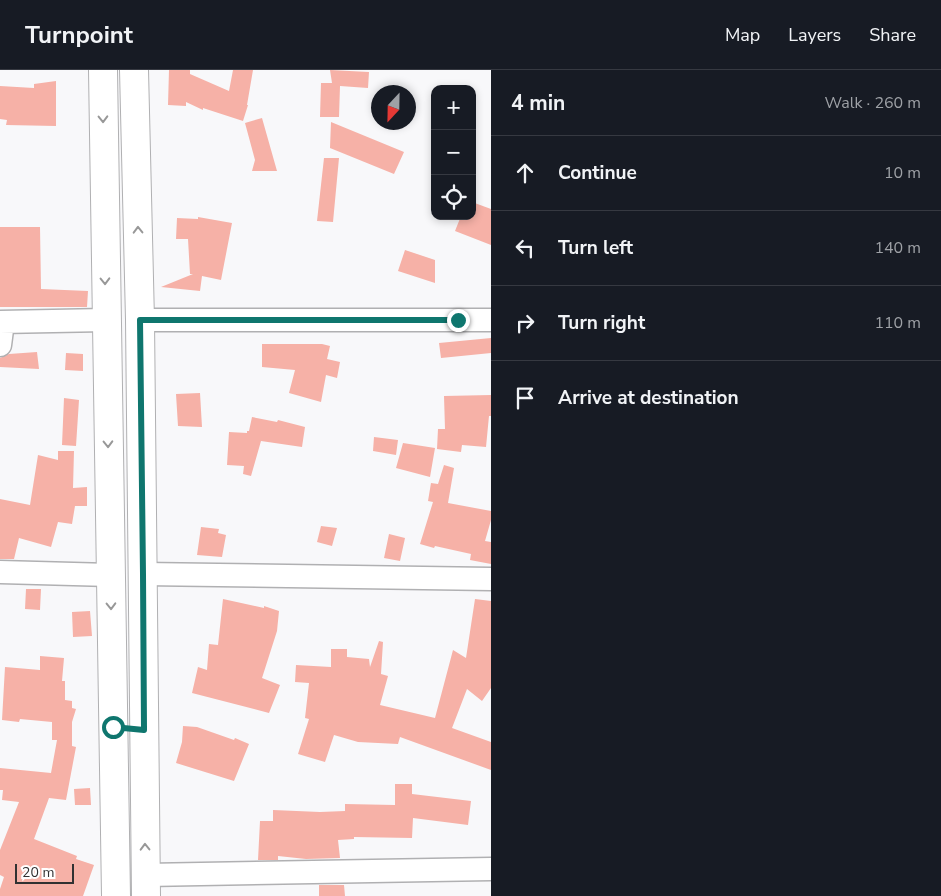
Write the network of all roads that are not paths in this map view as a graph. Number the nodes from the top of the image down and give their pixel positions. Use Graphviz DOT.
graph roads {
  1 [pos="103,70"];
  2 [pos="134,70"];
  3 [pos="106,320"];
  4 [pos="140,320"];
  5 [pos="491,320"];
  6 [pos="2,322"];
  7 [pos="0,345"];
  8 [pos="0,572"];
  9 [pos="143,574"];
  10 [pos="110,575"];
  11 [pos="491,579"];
  12 [pos="113,727"];
  13 [pos="144,730"];
  14 [pos="491,869"];
  15 [pos="146,885"];
  16 [pos="116,896"];
  1 -- 3 [label="main road, one-way"];
  4 -- 2 [label="main road, one-way"];
  3 -- 6 [label="street"];
  3 -- 10 [label="main road, one-way"];
  4 -- 5 [label="street"];
  4 -- 9 [label="main road"];
  6 -- 7 [label="street"];
  8 -- 10 [label="street"];
  9 -- 11 [label="street"];
  9 -- 13 [label="main road"];
  10 -- 12 [label="main road, one-way"];
  12 -- 13 [label="main road"];
  12 -- 16 [label="main road"];
  15 -- 13 [label="main road, one-way"];
  14 -- 15 [label="street"];
}
